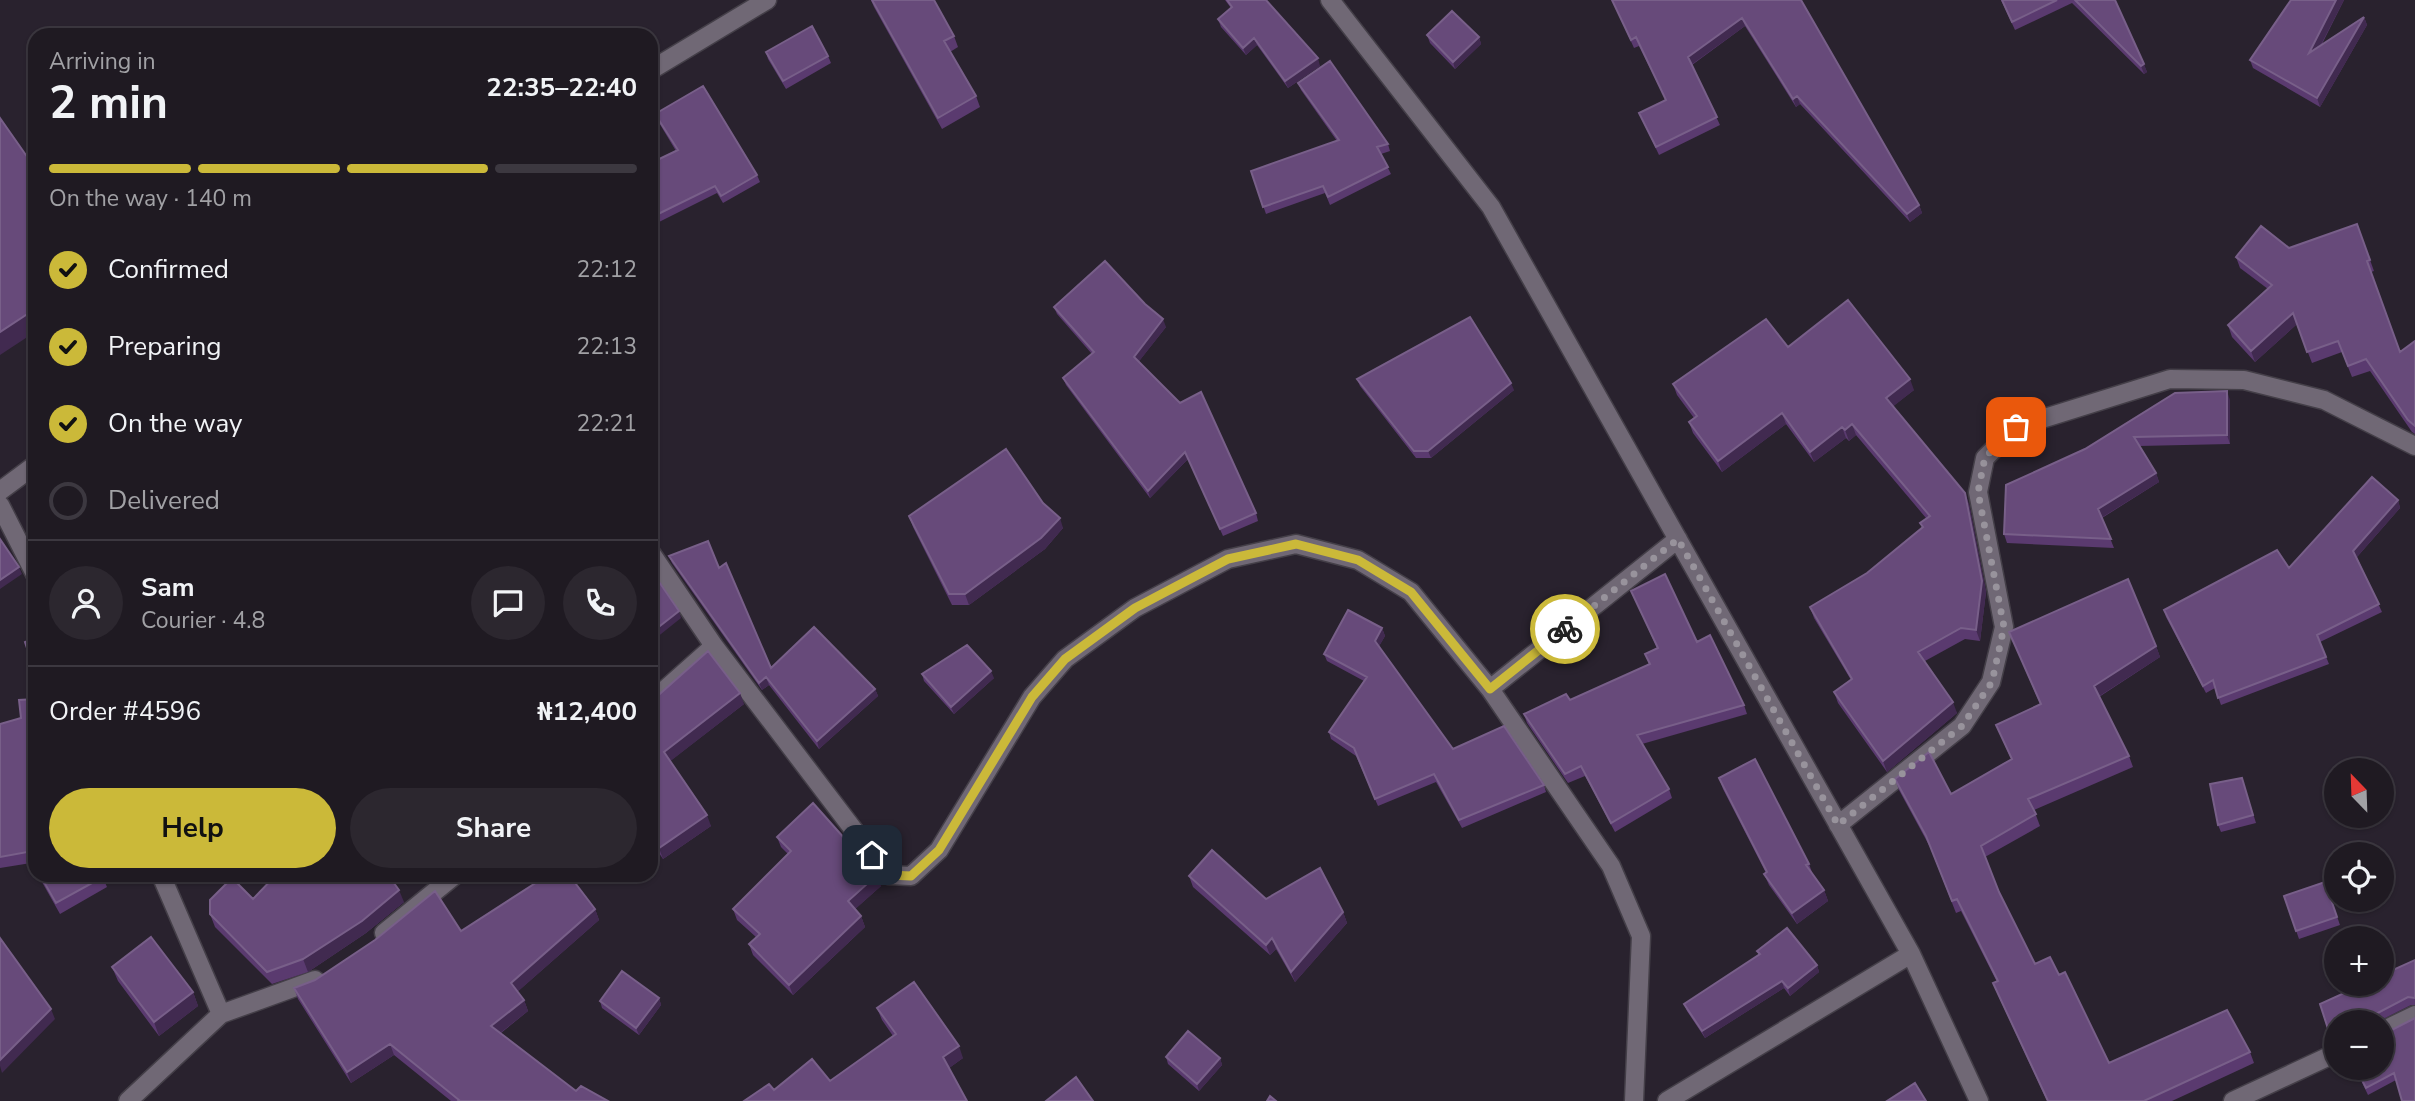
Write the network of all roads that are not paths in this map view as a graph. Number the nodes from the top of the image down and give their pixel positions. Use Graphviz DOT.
graph roads {
  1 [pos="767,0"];
  2 [pos="1330,0"];
  3 [pos="658,66"];
  4 [pos="2415,446"];
  5 [pos="28,470"];
  6 [pos="0,491"];
  7 [pos="0,505"];
  8 [pos="1678,539"];
  9 [pos="28,561"];
  10 [pos="658,563"];
  11 [pos="714,646"];
  12 [pos="1490,689"];
  13 [pos="658,696"];
  14 [pos="1838,825"];
  15 [pos="164,882"];
  16 [pos="446,882"];
  17 [pos="373,942"];
  18 [pos="1911,954"];
  19 [pos="333,968"];
  20 [pos="221,1014"];
  21 [pos="2415,1016"];
  22 [pos="2394,1026"];
  23 [pos="2324,1058"];
  24 [pos="128,1101"];
  25 [pos="1634,1101"];
  26 [pos="1667,1101"];
  27 [pos="1979,1101"];
  28 [pos="2233,1101"];
  1 -- 3 [label="street"];
  2 -- 8 [label="street"];
  4 -- 14 [label="street"];
  5 -- 6 [label="street"];
  7 -- 9 [label="street"];
  8 -- 12 [label="street"];
  8 -- 14 [label="street"];
  10 -- 11 [label="street"];
  11 -- 12 [label="street"];
  11 -- 13 [label="street"];
  12 -- 25 [label="street"];
  14 -- 18 [label="street"];
  15 -- 20 [label="street"];
  16 -- 17 [label="street"];
  18 -- 26 [label="street"];
  18 -- 27 [label="street"];
  19 -- 20 [label="street"];
  20 -- 24 [label="street"];
  21 -- 22 [label="street"];
  23 -- 28 [label="street"];
}
